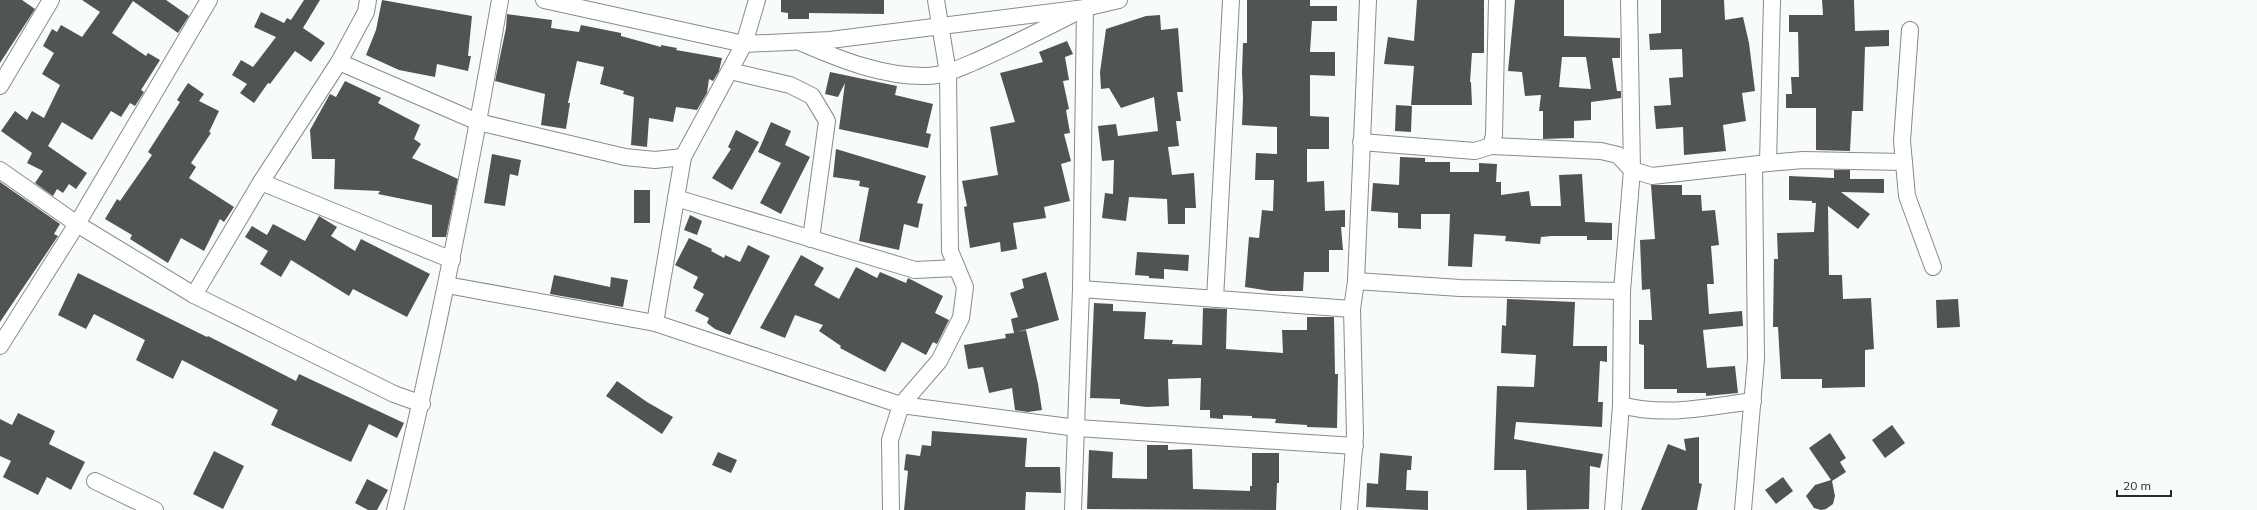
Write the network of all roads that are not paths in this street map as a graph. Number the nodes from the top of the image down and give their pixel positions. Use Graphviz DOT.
graph roads {
  1 [pos="51,0"];
  2 [pos="209,0"];
  3 [pos="368,0"];
  4 [pos="500,0"];
  5 [pos="544,0"];
  6 [pos="757,0"];
  7 [pos="936,0"];
  8 [pos="1119,0"];
  9 [pos="1231,0"];
  10 [pos="1368,0"];
  11 [pos="1497,0"];
  12 [pos="1629,0"];
  13 [pos="1772,0"];
  14 [pos="1087,4"];
  15 [pos="940,26"];
  16 [pos="1910,30"];
  17 [pos="798,42"];
  18 [pos="744,44"];
  19 [pos="339,62"];
  20 [pos="730,70"];
  21 [pos="948,72"];
  22 [pos="0,86"];
  23 [pos="478,122"];
  24 [pos="1361,142"];
  25 [pos="1491,146"];
  26 [pos="683,157"];
  27 [pos="1904,162"];
  28 [pos="1761,164"];
  29 [pos="0,170"];
  30 [pos="1632,170"];
  31 [pos="261,182"];
  32 [pos="676,198"];
  33 [pos="77,224"];
  34 [pos="812,239"];
  35 [pos="452,260"];
  36 [pos="1933,267"];
  37 [pos="957,268"];
  38 [pos="1356,281"];
  39 [pos="447,285"];
  40 [pos="1081,289"];
  41 [pos="1622,291"];
  42 [pos="194,295"];
  43 [pos="1215,299"];
  44 [pos="1352,309"];
  45 [pos="655,323"];
  46 [pos="5,326"];
  47 [pos="0,346"];
  48 [pos="1753,401"];
  49 [pos="422,404"];
  50 [pos="901,405"];
  51 [pos="1621,405"];
  52 [pos="1077,428"];
  53 [pos="1355,446"];
  54 [pos="95,481"];
  55 [pos="155,510"];
  56 [pos="395,510"];
  57 [pos="891,510"];
  58 [pos="1073,510"];
  59 [pos="1349,510"];
  60 [pos="1613,510"];
  61 [pos="1743,510"];
  1 -- 22 [label="street"];
  2 -- 33 [label="street"];
  3 -- 19 [label="street"];
  4 -- 23 [label="street"];
  5 -- 18 [label="street"];
  6 -- 18 [label="street"];
  7 -- 15 [label="street"];
  8 -- 14 [label="street"];
  9 -- 43 [label="street"];
  10 -- 24 [label="street"];
  11 -- 25 [label="street"];
  12 -- 30 [label="street"];
  13 -- 28 [label="street"];
  14 -- 15 [label="street"];
  14 -- 21 [label="street"];
  14 -- 40 [label="street"];
  15 -- 17 [label="street"];
  15 -- 21 [label="street"];
  16 -- 27 [label="street"];
  17 -- 18 [label="street"];
  17 -- 21 [label="street"];
  18 -- 20 [label="street"];
  19 -- 23 [label="street"];
  19 -- 31 [label="street"];
  20 -- 26 [label="street"];
  20 -- 34 [label="street"];
  21 -- 37 [label="street"];
  23 -- 26 [label="street"];
  23 -- 35 [label="street"];
  24 -- 25 [label="street"];
  24 -- 38 [label="street"];
  25 -- 30 [label="street"];
  26 -- 32 [label="street"];
  27 -- 28 [label="street"];
  27 -- 36 [label="street"];
  28 -- 30 [label="street"];
  28 -- 48 [label="street"];
  29 -- 33 [label="street"];
  30 -- 41 [label="street"];
  31 -- 35 [label="street"];
  31 -- 42 [label="street"];
  32 -- 34 [label="street"];
  32 -- 45 [label="street"];
  33 -- 42 [label="street"];
  33 -- 46 [label="street"];
  34 -- 37 [label="street"];
  35 -- 39 [label="street"];
  37 -- 50 [label="street"];
  38 -- 41 [label="street"];
  38 -- 44 [label="street"];
  39 -- 45 [label="street"];
  39 -- 49 [label="street"];
  40 -- 43 [label="street"];
  40 -- 52 [label="street"];
  41 -- 51 [label="street"];
  42 -- 49 [label="street"];
  43 -- 44 [label="street"];
  44 -- 53 [label="street"];
  45 -- 50 [label="street"];
  46 -- 47 [label="street"];
  48 -- 51 [label="street"];
  48 -- 61 [label="street"];
  49 -- 56 [label="street"];
  50 -- 52 [label="street"];
  50 -- 57 [label="street"];
  51 -- 60 [label="street"];
  52 -- 53 [label="street"];
  52 -- 58 [label="street"];
  53 -- 59 [label="street"];
  54 -- 55 [label="street"];
}
